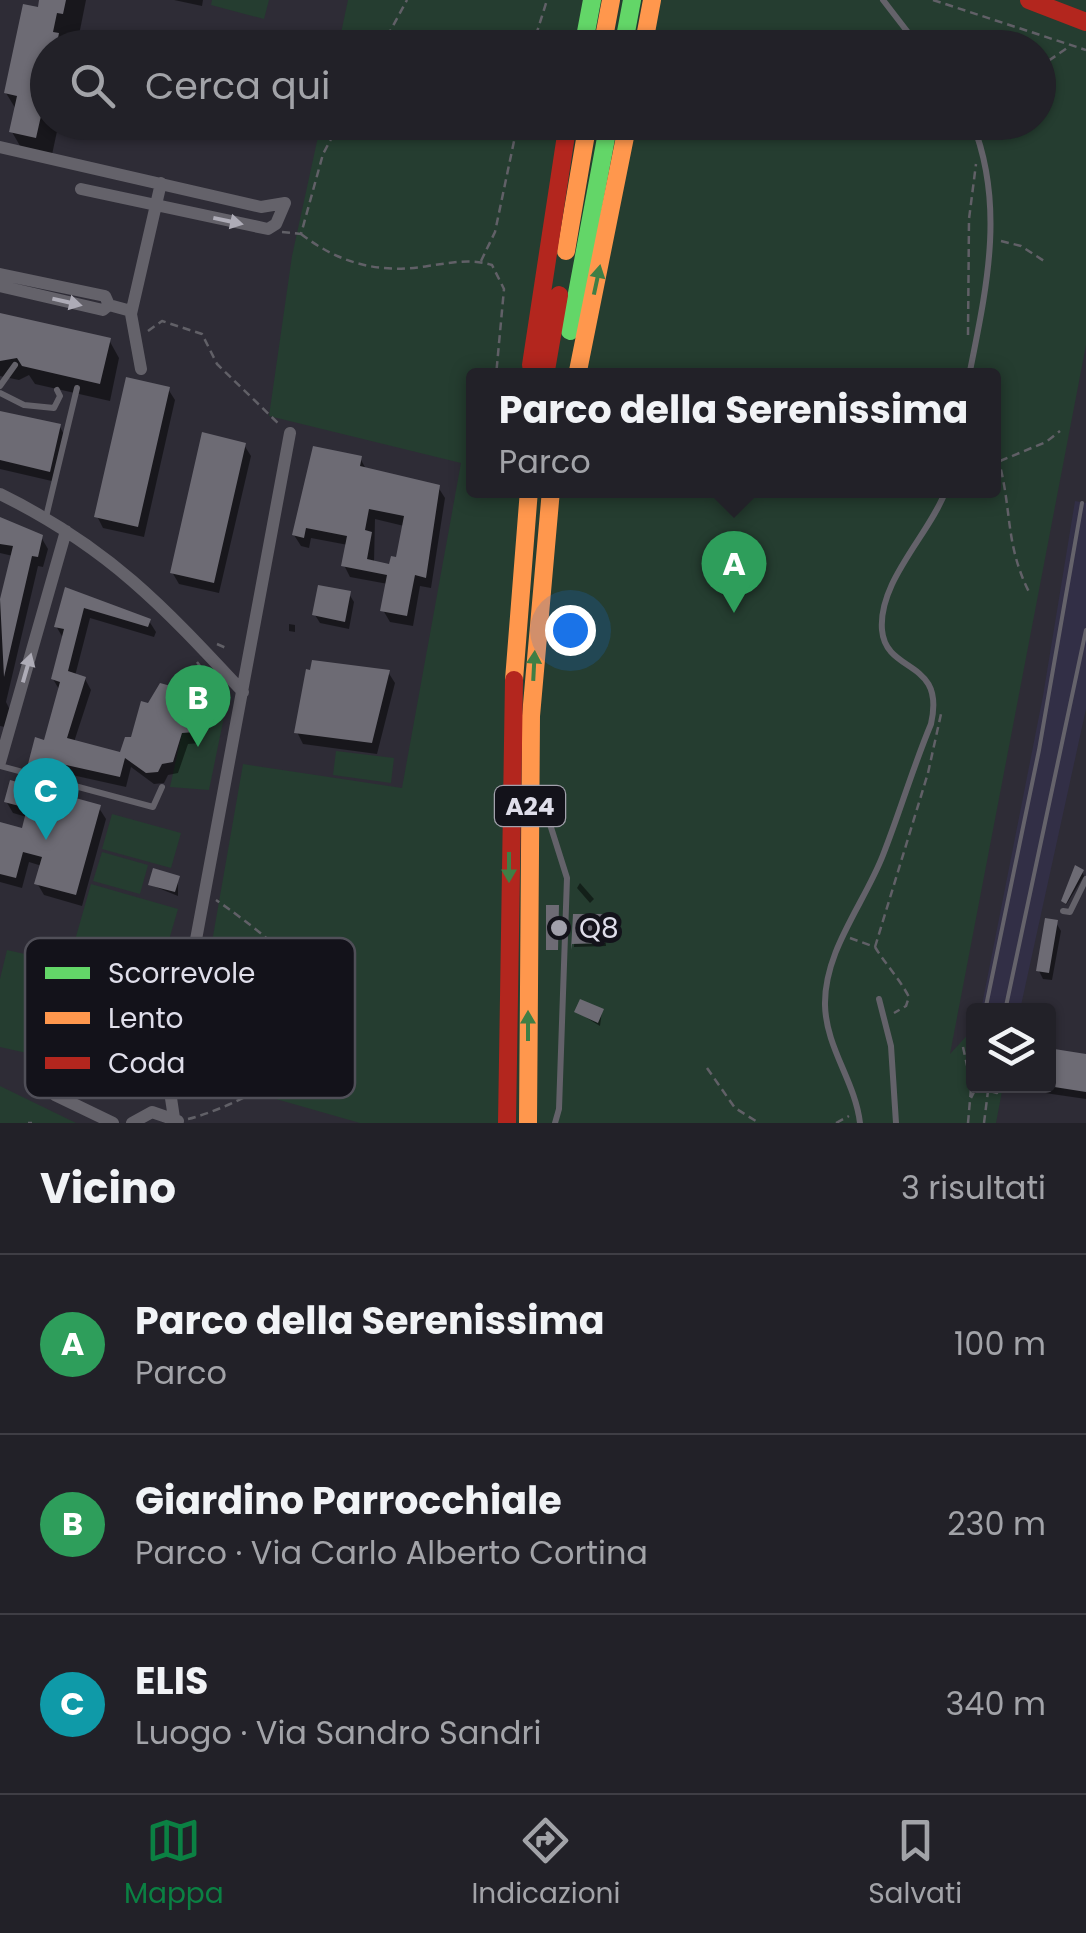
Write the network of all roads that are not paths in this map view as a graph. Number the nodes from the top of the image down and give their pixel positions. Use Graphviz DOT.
graph roads {
  1 [pos="592,0"];
  2 [pos="611,0"];
  3 [pos="632,0"];
  4 [pos="652,0"];
  5 [pos="883,0"];
  6 [pos="1029,0"];
  7 [pos="1086,22"];
  8 [pos="586,30"];
  9 [pos="605,30"];
  10 [pos="626,30"];
  11 [pos="646,30"];
  12 [pos="906,30"];
  13 [pos="565,140"];
  14 [pos="585,140"];
  15 [pos="605,140"];
  16 [pos="624,140"];
  17 [pos="978,140"];
  18 [pos="0,148"];
  19 [pos="161,184"];
  20 [pos="82,190"];
  21 [pos="156,206"];
  22 [pos="0,274"];
  23 [pos="0,286"];
  24 [pos="109,306"];
  25 [pos="131,311"];
  26 [pos="15,364"];
  27 [pos="531,368"];
  28 [pos="546,368"];
  29 [pos="565,368"];
  30 [pos="579,368"];
  31 [pos="971,368"];
  32 [pos="141,369"];
  33 [pos="76,388"];
  34 [pos="0,390"];
  35 [pos="57,390"];
  36 [pos="290,433"];
  37 [pos="0,494"];
  38 [pos="518,498"];
  39 [pos="528,498"];
  40 [pos="551,498"];
  41 [pos="942,498"];
  42 [pos="46,519"];
  43 [pos="66,530"];
  44 [pos="516,603"];
  45 [pos="243,692"];
  46 [pos="532,716"];
  47 [pos="0,764"];
  48 [pos="162,787"];
  49 [pos="1086,879"];
  50 [pos="1063,911"];
  51 [pos="195,938"];
  52 [pos="879,999"];
  53 [pos="62,1098"];
  54 [pos="160,1098"];
  55 [pos="152,1112"];
  56 [pos="181,1120"];
  57 [pos="113,1123"];
  58 [pos="132,1123"];
  59 [pos="508,1123"];
  60 [pos="528,1123"];
  61 [pos="555,1123"];
  62 [pos="860,1123"];
  63 [pos="896,1123"];
  1 -- 8 [label="main road"];
  2 -- 9 [label="main road"];
  3 -- 10 [label="main road"];
  4 -- 11 [label="main road"];
  5 -- 12 [label="lane"];
  6 -- 7 [label="main road"];
  13 -- 27 [label="main road"];
  14 -- 28 [label="main road"];
  15 -- 29 [label="main road"];
  30 -- 16 [label="main road, one-way"];
  17 -- 31 [label="lane"];
  18 -- 19 [label="street"];
  19 -- 21 [label="street"];
  21 -- 19 [label="street, one-way"];
  20 -- 21 [label="street"];
  21 -- 25 [label="street"];
  22 -- 24 [label="street"];
  23 -- 24 [label="street, one-way"];
  24 -- 25 [label="street"];
  25 -- 32 [label="street"];
  26 -- 34 [label="lane"];
  33 -- 42 [label="lane"];
  34 -- 35 [label="lane"];
  36 -- 45 [label="street"];
  37 -- 42 [label="street"];
  38 -- 44 [label="main road"];
  39 -- 44 [label="main road, A24"];
  46 -- 40 [label="main road, A24, one-way"];
  41 -- 62 [label="lane"];
  42 -- 43 [label="street"];
  43 -- 45 [label="street"];
  47 -- 43 [label="street, one-way"];
  44 -- 59 [label="main road, A24, one-way"];
  45 -- 51 [label="street"];
  60 -- 46 [label="main road, A24, one-way"];
  46 -- 61 [label="lane"];
  47 -- 48 [label="lane"];
  49 -- 50 [label="lane"];
  52 -- 63 [label="lane"];
  53 -- 57 [label="street"];
  54 -- 55 [label="street"];
  55 -- 56 [label="street"];
  55 -- 58 [label="street"];
}
